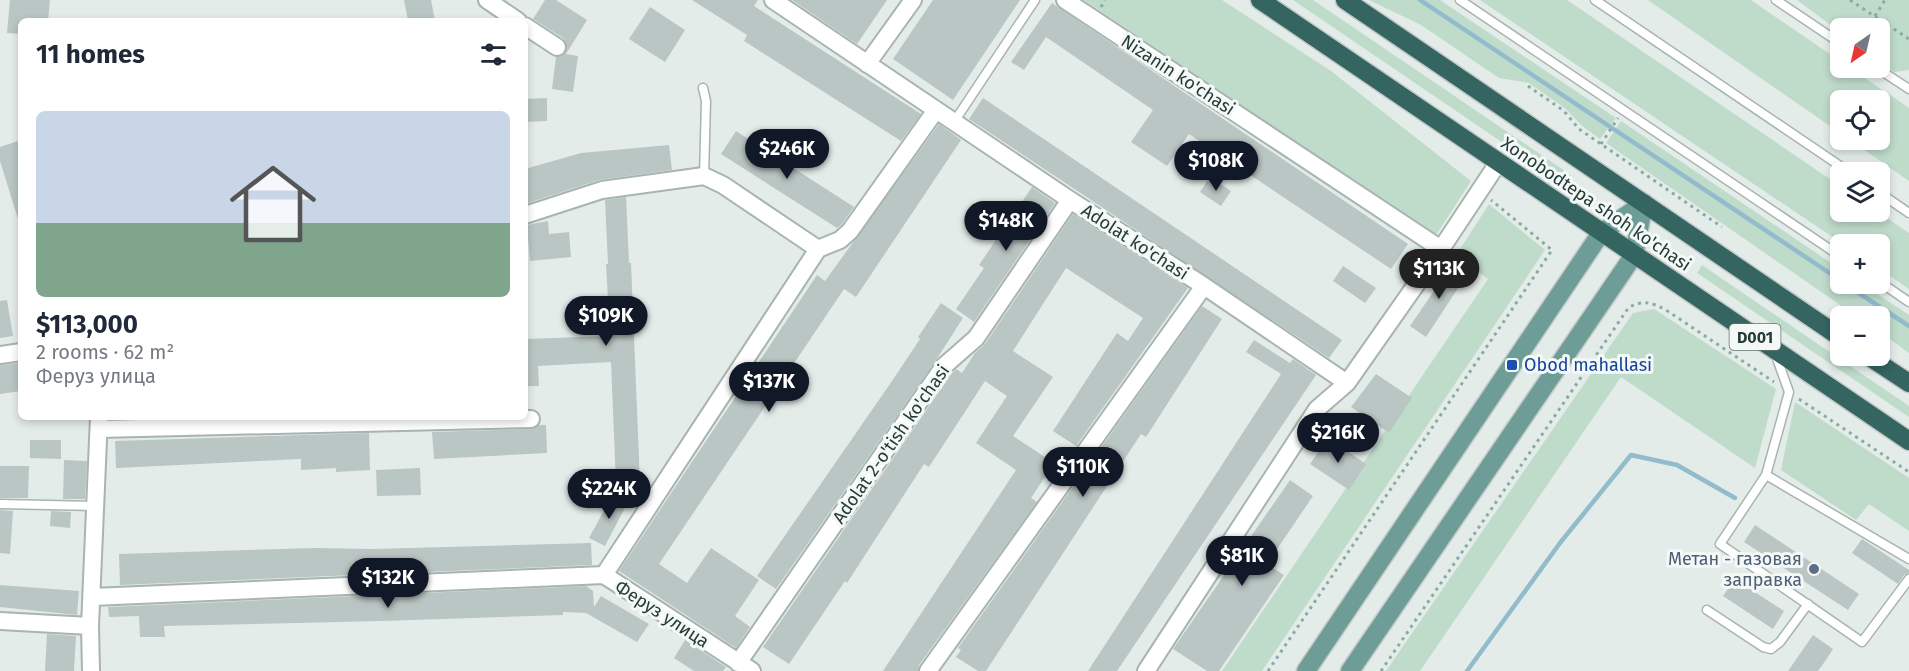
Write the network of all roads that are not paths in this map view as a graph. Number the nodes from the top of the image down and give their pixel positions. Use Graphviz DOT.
graph roads {
  1 [pos="487,0"];
  2 [pos="773,0"];
  3 [pos="913,0"];
  4 [pos="1035,0"];
  5 [pos="1065,0"];
  6 [pos="1260,0"];
  7 [pos="1345,0"];
  8 [pos="1460,0"];
  9 [pos="1595,0"];
  10 [pos="1776,0"];
  11 [pos="500,15"];
  12 [pos="528,28"];
  13 [pos="1830,36"];
  14 [pos="556,47"];
  15 [pos="867,64"];
  16 [pos="1890,77"];
  17 [pos="703,88"];
  18 [pos="1909,89"];
  19 [pos="936,110"];
  20 [pos="954,122"];
  21 [pos="1834,162"];
  22 [pos="1498,163"];
  23 [pos="704,176"];
  24 [pos="1070,200"];
  25 [pos="1890,200"];
  26 [pos="1644,203"];
  27 [pos="528,213"];
  28 [pos="1909,213"];
  29 [pos="1600,233"];
  30 [pos="818,249"];
  31 [pos="1441,249"];
  32 [pos="1830,249"];
  33 [pos="1634,255"];
  34 [pos="1204,286"];
  35 [pos="1890,289"];
  36 [pos="1909,302"];
  37 [pos="1830,330"];
  38 [pos="1774,350"];
  39 [pos="18,352"];
  40 [pos="0,355"];
  41 [pos="1883,366"];
  42 [pos="1347,383"];
  43 [pos="1909,383"];
  44 [pos="528,419"];
  45 [pos="531,419"];
  46 [pos="423,420"];
  47 [pos="99,423"];
  48 [pos="1909,441"];
  49 [pos="1766,475"];
  50 [pos="0,504"];
  51 [pos="96,506"];
  52 [pos="1909,559"];
  53 [pos="604,575"];
  54 [pos="1909,579"];
  55 [pos="92,597"];
  56 [pos="1808,604"];
  57 [pos="1707,610"];
  58 [pos="0,621"];
  59 [pos="90,626"];
  60 [pos="745,667"];
  61 [pos="91,671"];
  62 [pos="928,671"];
  63 [pos="1146,671"];
  64 [pos="1306,671"];
  65 [pos="1350,671"];
  1 -- 11 [label="street"];
  2 -- 15 [label="street, Adolat ko'chasi"];
  3 -- 15 [label="street"];
  4 -- 20 [label="lane"];
  5 -- 31 [label="street, Nizanin ko'chasi"];
  6 -- 22 [label="highway, Xonobodtepa shoh ko'chasi / D001"];
  7 -- 26 [label="highway, Xonobodtepa shoh ko'chasi / D001"];
  8 -- 32 [label="lane"];
  9 -- 21 [label="lane"];
  10 -- 13 [label="lane"];
  12 -- 14 [label="street"];
  15 -- 19 [label="street, Adolat ko'chasi"];
  16 -- 18 [label="lane"];
  17 -- 23 [label="lane"];
  19 -- 20 [label="street, Adolat ko'chasi"];
  19 -- 30 [label="street"];
  20 -- 24 [label="street, Adolat ko'chasi"];
  22 -- 29 [label="highway, Xonobodtepa shoh ko'chasi / D001"];
  22 -- 31 [label="street"];
  23 -- 27 [label="street"];
  23 -- 30 [label="street"];
  24 -- 34 [label="street, Adolat ko'chasi"];
  24 -- 60 [label="street, Adolat 2-o'tish ko'chasi"];
  25 -- 28 [label="lane"];
  26 -- 29 [label="main road"];
  26 -- 33 [label="main road"];
  26 -- 37 [label="highway, Xonobodtepa shoh ko'chasi / D001"];
  29 -- 33 [label="highway, Xonobodtepa shoh ko'chasi / D001"];
  29 -- 64 [label="main road"];
  30 -- 53 [label="street"];
  31 -- 42 [label="street"];
  33 -- 38 [label="highway, Xonobodtepa shoh ko'chasi / D001"];
  33 -- 65 [label="main road"];
  34 -- 42 [label="street, Adolat ko'chasi"];
  34 -- 62 [label="street"];
  35 -- 36 [label="lane"];
  38 -- 48 [label="highway, Xonobodtepa shoh ko'chasi / D001"];
  38 -- 49 [label="lane"];
  39 -- 40 [label="street"];
  41 -- 43 [label="highway"];
  42 -- 63 [label="street"];
  44 -- 45 [label="street"];
  46 -- 47 [label="street"];
  47 -- 51 [label="street"];
  49 -- 52 [label="lane"];
  49 -- 56 [label="lane"];
  50 -- 51 [label="lane"];
  51 -- 55 [label="street"];
  53 -- 55 [label="street"];
  53 -- 60 [label="street, Феруз улица"];
  54 -- 56 [label="lane"];
  55 -- 59 [label="street"];
  56 -- 57 [label="lane"];
  58 -- 59 [label="street"];
  59 -- 61 [label="street"];
}
